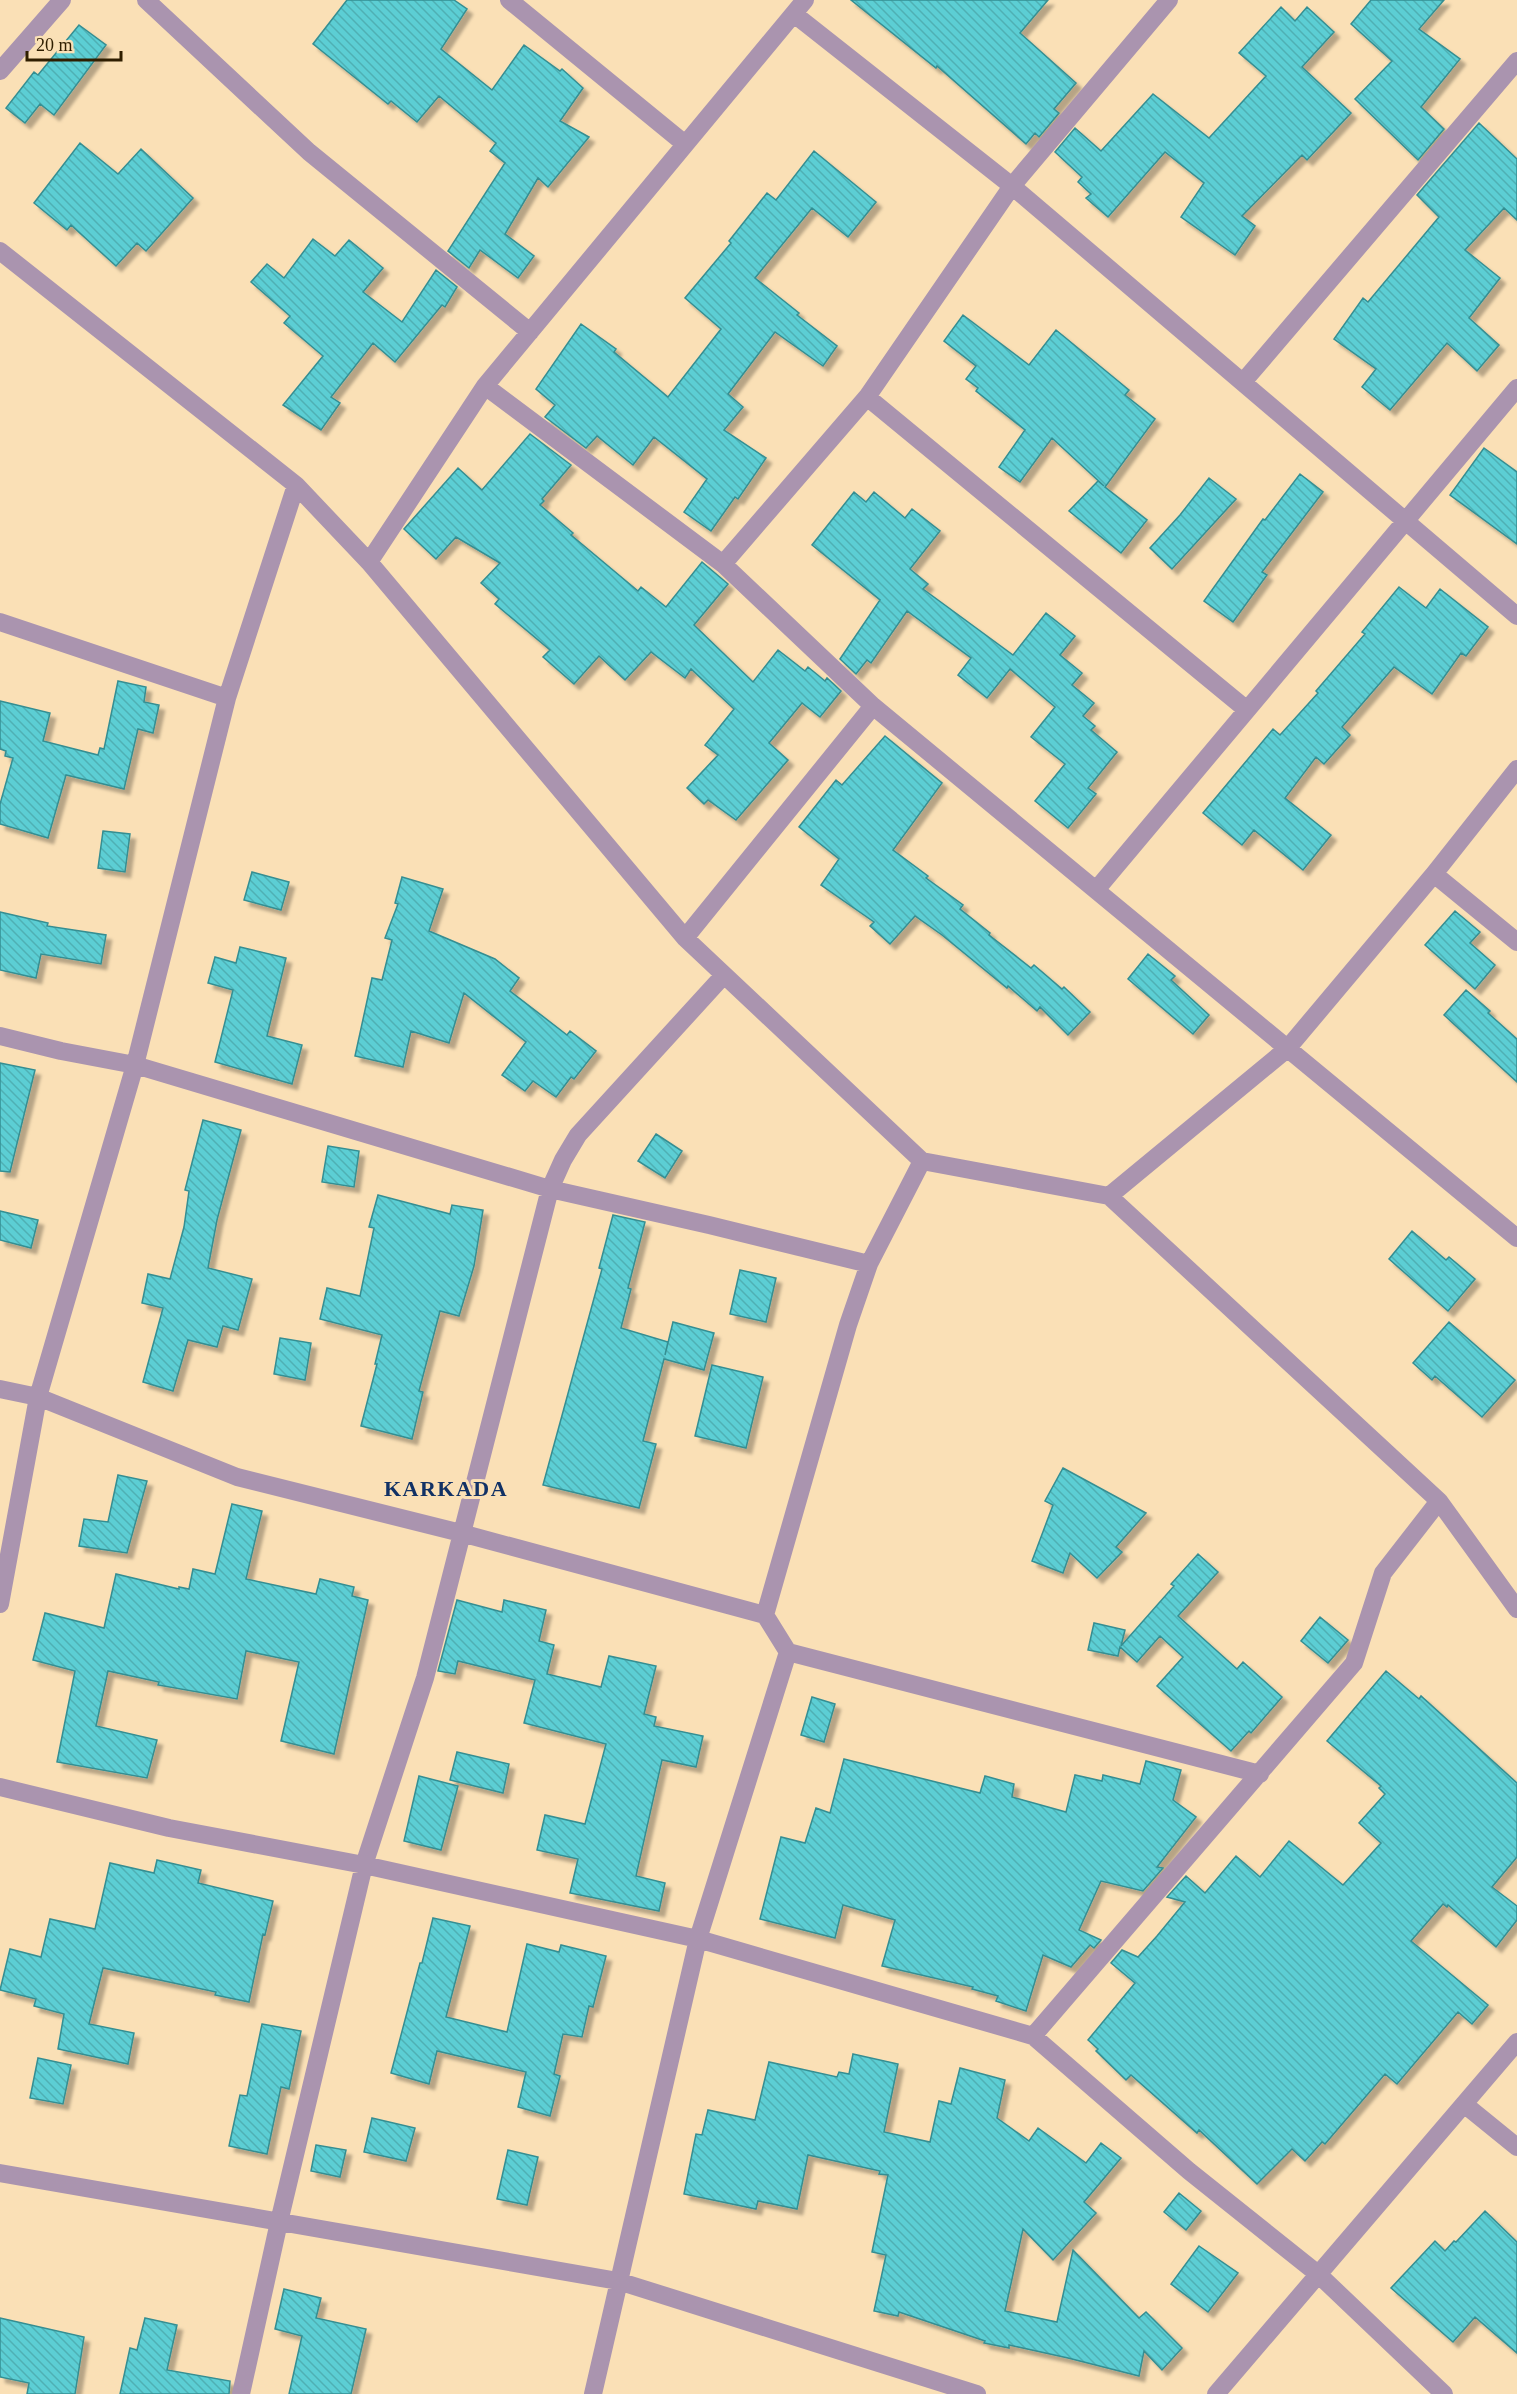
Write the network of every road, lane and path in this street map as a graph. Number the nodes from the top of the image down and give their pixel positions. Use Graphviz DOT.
graph roads {
  1 [pos="62,0"];
  2 [pos="146,0"];
  3 [pos="509,0"];
  4 [pos="1169,0"];
  5 [pos="800,7"];
  6 [pos="1517,61"];
  7 [pos="0,70"];
  8 [pos="686,144"];
  9 [pos="1012,186"];
  10 [pos="0,251"];
  11 [pos="530,332"];
  12 [pos="1243,382"];
  13 [pos="485,386"];
  14 [pos="1517,388"];
  15 [pos="867,397"];
  16 [pos="296,485"];
  17 [pos="1404,521"];
  18 [pos="369,562"];
  19 [pos="723,564"];
  20 [pos="1517,616"];
  21 [pos="0,622"];
  22 [pos="227,698"];
  23 [pos="873,706"];
  24 [pos="1247,710"];
  25 [pos="1517,769"];
  26 [pos="1434,874"];
  27 [pos="1096,890"];
  28 [pos="685,938"];
  29 [pos="1517,942"];
  30 [pos="724,975"];
  31 [pos="0,1036"];
  32 [pos="1287,1049"];
  33 [pos="135,1065"];
  34 [pos="922,1161"];
  35 [pos="550,1189"];
  36 [pos="1108,1196"];
  37 [pos="1517,1238"];
  38 [pos="869,1264"];
  39 [pos="0,1389"];
  40 [pos="38,1397"];
  41 [pos="1439,1501"];
  42 [pos="461,1533"];
  43 [pos="0,1604"];
  44 [pos="1517,1610"];
  45 [pos="765,1615"];
  46 [pos="788,1652"];
  47 [pos="1260,1774"];
  48 [pos="0,1787"];
  49 [pos="364,1865"];
  50 [pos="698,1939"];
  51 [pos="1033,2036"];
  52 [pos="1517,2042"];
  53 [pos="1464,2104"];
  54 [pos="1517,2147"];
  55 [pos="0,2173"];
  56 [pos="279,2222"];
  57 [pos="1317,2274"];
  58 [pos="618,2281"];
  59 [pos="241,2394"];
  60 [pos="593,2394"];
  61 [pos="977,2394"];
  62 [pos="1216,2394"];
  63 [pos="1444,2394"];
  1 -- 7 [label="street"];
  2 -- 11 [label="street"];
  3 -- 8 [label="street"];
  4 -- 9 [label="street"];
  5 -- 8 [label="street"];
  5 -- 9 [label="street"];
  6 -- 12 [label="street"];
  8 -- 11 [label="street"];
  9 -- 12 [label="street"];
  9 -- 15 [label="street"];
  10 -- 16 [label="street"];
  11 -- 13 [label="street"];
  12 -- 17 [label="street"];
  13 -- 18 [label="street"];
  13 -- 19 [label="street"];
  14 -- 17 [label="street"];
  15 -- 19 [label="street"];
  15 -- 24 [label="street"];
  16 -- 18 [label="street"];
  16 -- 22 [label="street"];
  17 -- 20 [label="street"];
  17 -- 24 [label="street"];
  18 -- 28 [label="street"];
  19 -- 23 [label="street"];
  21 -- 22 [label="street"];
  22 -- 33 [label="street"];
  23 -- 27 [label="street"];
  23 -- 28 [label="street"];
  24 -- 27 [label="street"];
  25 -- 26 [label="street"];
  26 -- 29 [label="street"];
  26 -- 32 [label="street"];
  27 -- 32 [label="street"];
  28 -- 30 [label="street"];
  30 -- 34 [label="street"];
  30 -- 35 [label="street"];
  31 -- 33 [label="street"];
  32 -- 36 [label="street"];
  32 -- 37 [label="street"];
  33 -- 35 [label="street"];
  33 -- 40 [label="street"];
  34 -- 36 [label="street"];
  34 -- 38 [label="street"];
  35 -- 38 [label="street"];
  35 -- 42 [label="street"];
  36 -- 41 [label="street"];
  38 -- 45 [label="street"];
  39 -- 40 [label="street"];
  40 -- 42 [label="street"];
  40 -- 43 [label="street"];
  41 -- 44 [label="street"];
  41 -- 47 [label="street"];
  42 -- 45 [label="street"];
  42 -- 49 [label="street"];
  45 -- 46 [label="street"];
  46 -- 47 [label="street"];
  46 -- 50 [label="street"];
  47 -- 51 [label="street"];
  48 -- 49 [label="street"];
  49 -- 50 [label="street"];
  49 -- 56 [label="street"];
  50 -- 51 [label="street"];
  50 -- 58 [label="street"];
  51 -- 57 [label="street"];
  52 -- 53 [label="street"];
  53 -- 54 [label="street"];
  53 -- 57 [label="street"];
  55 -- 56 [label="street"];
  56 -- 58 [label="street"];
  56 -- 59 [label="street"];
  57 -- 62 [label="street"];
  57 -- 63 [label="street"];
  58 -- 60 [label="street"];
  58 -- 61 [label="street"];
}
